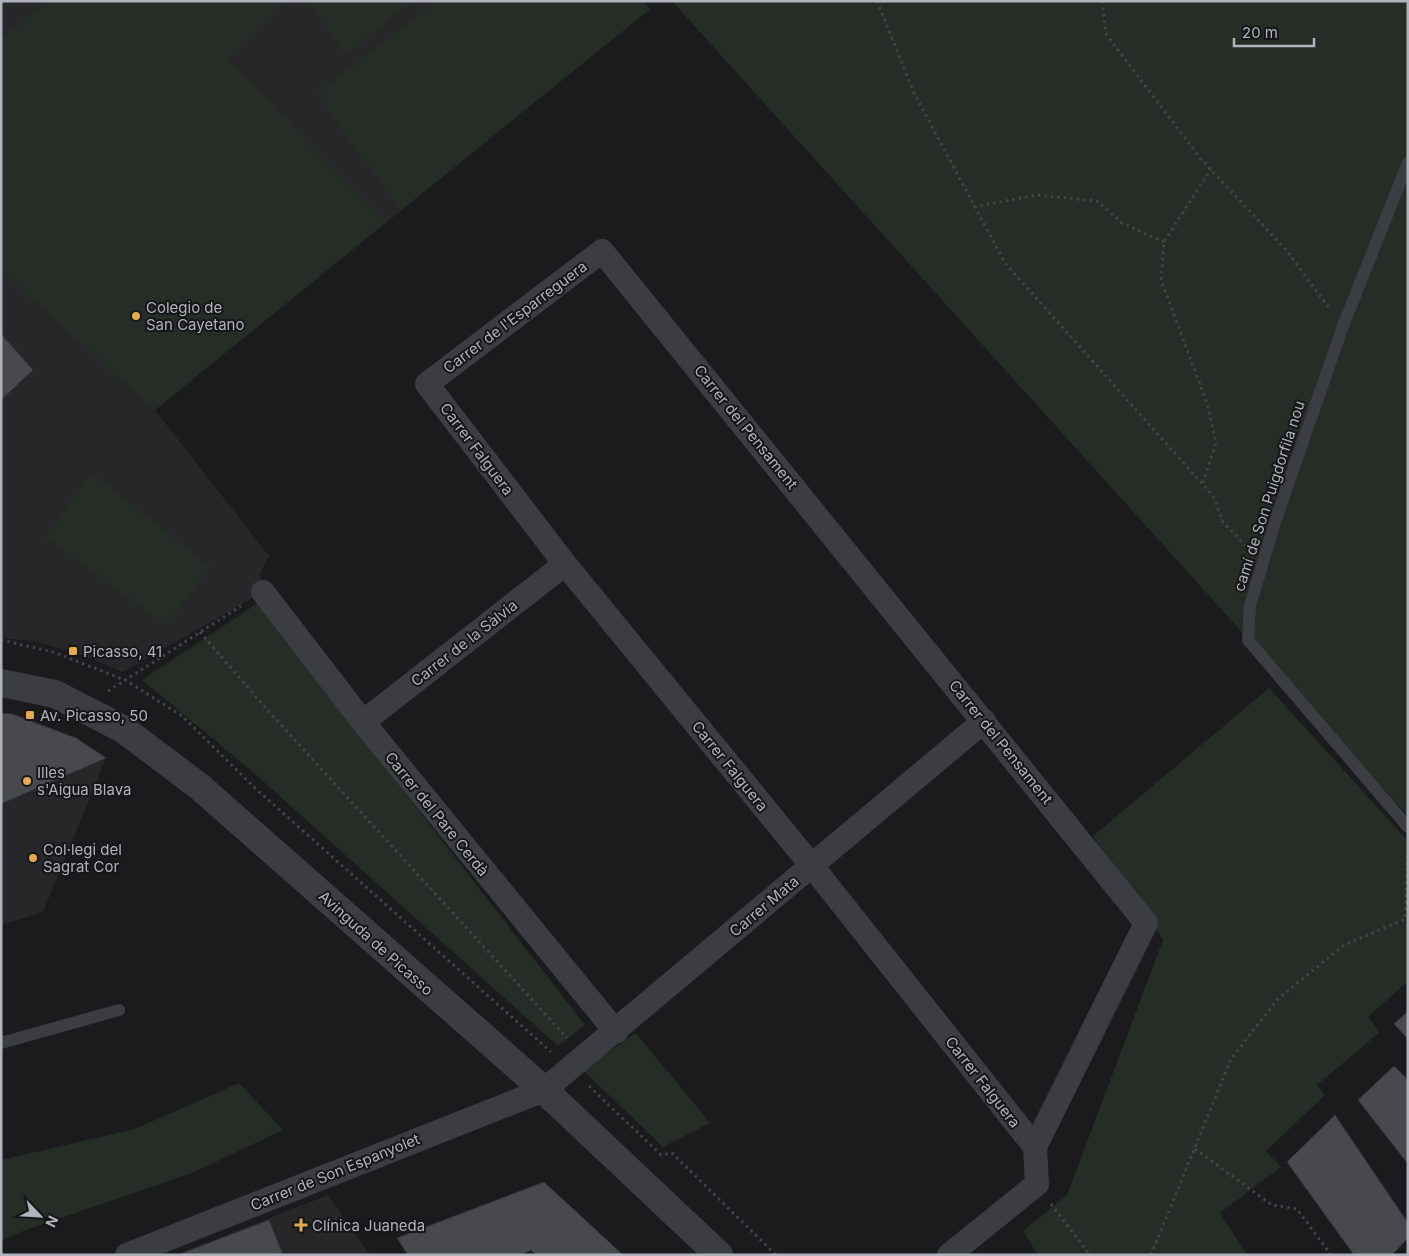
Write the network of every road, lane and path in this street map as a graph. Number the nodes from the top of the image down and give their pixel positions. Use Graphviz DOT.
graph roads {
  1 [pos="877,1"];
  2 [pos="1102,1"];
  3 [pos="1408,163"];
  4 [pos="1210,169"];
  5 [pos="973,207"];
  6 [pos="1164,242"];
  7 [pos="602,251"];
  8 [pos="1343,326"];
  9 [pos="427,384"];
  10 [pos="1202,483"];
  11 [pos="1263,563"];
  12 [pos="565,564"];
  13 [pos="263,592"];
  14 [pos="200,632"];
  15 [pos="1,640"];
  16 [pos="125,680"];
  17 [pos="1,682"];
  18 [pos="82,708"];
  19 [pos="984,721"];
  20 [pos="363,722"];
  21 [pos="1408,827"];
  22 [pos="1408,843"];
  23 [pos="812,866"];
  24 [pos="119,1010"];
  25 [pos="616,1032"];
  26 [pos="1,1043"];
  27 [pos="577,1063"];
  28 [pos="544,1090"];
  29 [pos="1035,1147"];
  30 [pos="1195,1149"];
  31 [pos="1037,1184"];
  32 [pos="127,1255"];
  33 [pos="719,1255"];
  34 [pos="776,1255"];
  35 [pos="949,1255"];
  36 [pos="1090,1255"];
  37 [pos="1151,1255"];
  38 [pos="1331,1255"];
  1 -- 5 [label="path"];
  2 -- 4 [label="path"];
  3 -- 8 [label="lane, camí de Son Puigdorfila nou"];
  4 -- 6 [label="path"];
  4 -- 8 [label="path"];
  5 -- 6 [label="path"];
  5 -- 10 [label="path"];
  6 -- 10 [label="path"];
  7 -- 9 [label="street, Carrer de l'Esparreguera"];
  7 -- 19 [label="street, Carrer del Pensament"];
  8 -- 11 [label="lane, camí de Son Puigdorfila nou"];
  9 -- 12 [label="street, Carrer Falguera"];
  10 -- 11 [label="path"];
  11 -- 21 [label="lane, camí de Son Puigdorfila nou"];
  12 -- 20 [label="street, Carrer de la Sàlvia"];
  12 -- 23 [label="street, Carrer Falguera"];
  13 -- 14 [label="path"];
  13 -- 20 [label="street, Carrer del Pare Cerdà"];
  14 -- 16 [label="path"];
  14 -- 27 [label="path"];
  15 -- 16 [label="path"];
  16 -- 18 [label="path"];
  16 -- 27 [label="path"];
  17 -- 18 [label="street, Avinguda de Picasso"];
  18 -- 28 [label="street, Avinguda de Picasso"];
  19 -- 23 [label="street, Carrer Mata"];
  19 -- 29 [label="street, Carrer del Pensament"];
  20 -- 25 [label="street, Carrer del Pare Cerdà"];
  22 -- 30 [label="path"];
  23 -- 25 [label="street, Carrer Mata"];
  23 -- 29 [label="street, Carrer Falguera"];
  24 -- 26 [label="lane"];
  25 -- 27 [label="street, Carrer Mata"];
  27 -- 28 [label="street, Carrer Mata"];
  27 -- 34 [label="path"];
  28 -- 32 [label="street, Carrer de Son Espanyolet"];
  28 -- 33 [label="street, Avinguda de Picasso"];
  29 -- 31 [label="street, Carrer del Pensament"];
  30 -- 37 [label="path"];
  30 -- 38 [label="path"];
  31 -- 35 [label="street"];
  31 -- 36 [label="path"];
}
